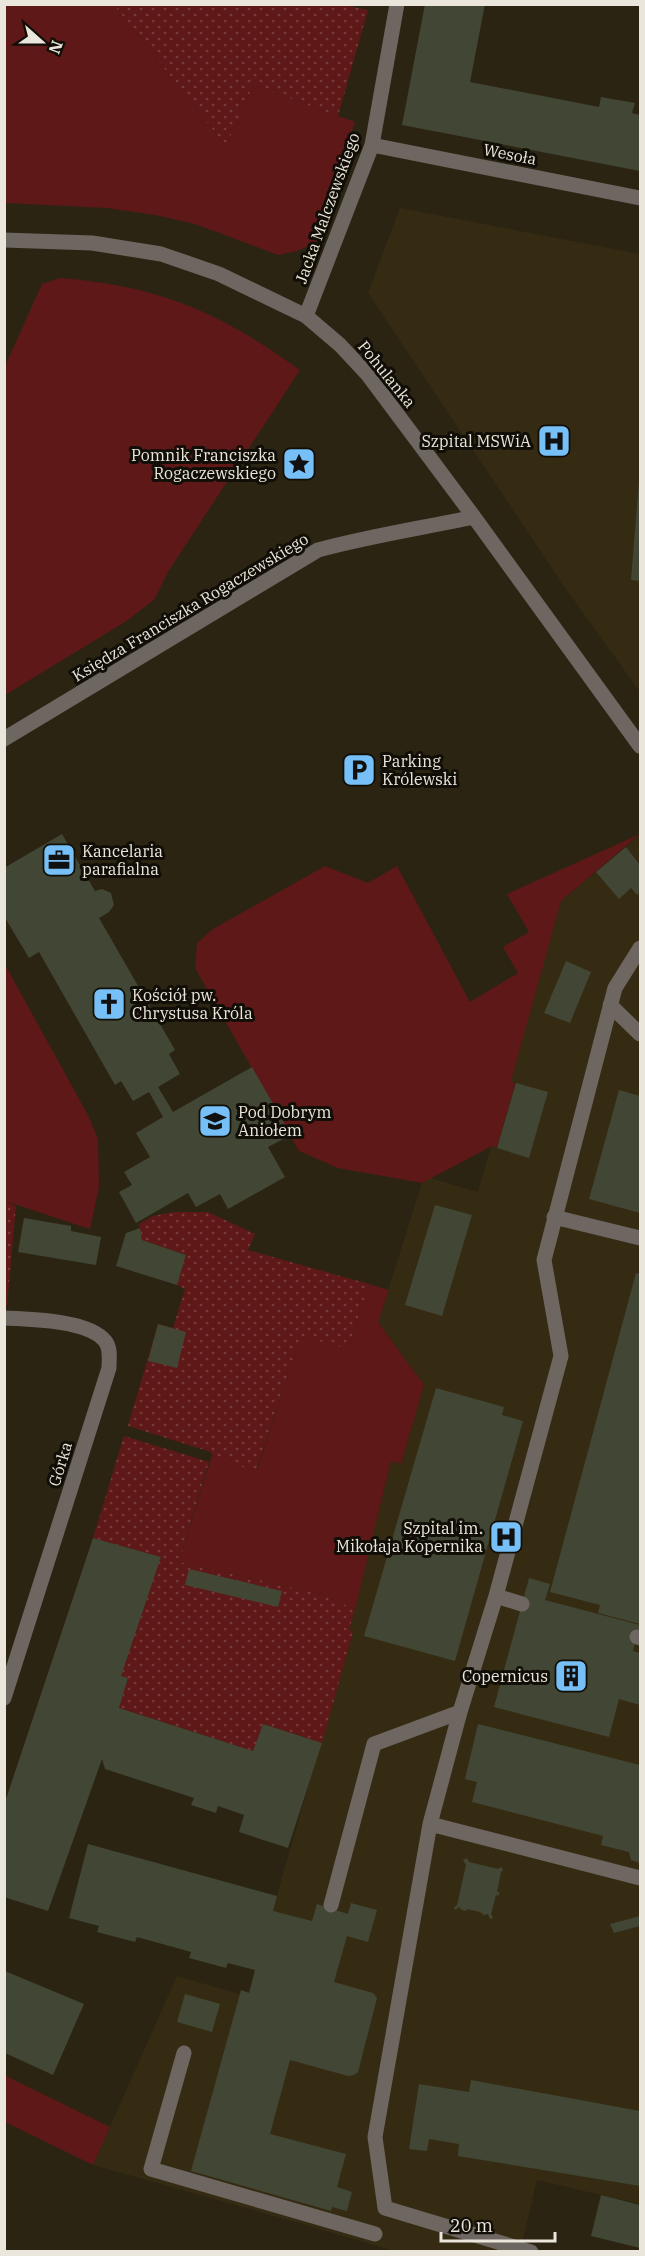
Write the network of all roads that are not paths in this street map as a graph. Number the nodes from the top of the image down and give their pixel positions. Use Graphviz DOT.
graph roads {
  1 [pos="397,4"];
  2 [pos="372,145"];
  3 [pos="640,198"];
  4 [pos="4,240"];
  5 [pos="306,316"];
  6 [pos="474,517"];
  7 [pos="4,739"];
  8 [pos="640,746"];
  9 [pos="640,948"];
  10 [pos="610,1005"];
  11 [pos="640,1034"];
  12 [pos="554,1217"];
  13 [pos="640,1238"];
  14 [pos="4,1318"];
  15 [pos="496,1596"];
  16 [pos="522,1604"];
  17 [pos="4,1698"];
  18 [pos="460,1712"];
  19 [pos="430,1824"];
  20 [pos="640,1878"];
  21 [pos="331,1905"];
  22 [pos="184,2053"];
  23 [pos="375,2234"];
  24 [pos="531,2252"];
  1 -- 2 [label="street, Jacka Malczewskiego"];
  2 -- 3 [label="street, Wesoła"];
  2 -- 5 [label="street, Jacka Malczewskiego"];
  4 -- 5 [label="street, Pohulanka"];
  5 -- 6 [label="street, Pohulanka"];
  6 -- 7 [label="street, Księdza Franciszka Rogaczewskiego"];
  6 -- 8 [label="street, Pohulanka"];
  9 -- 10 [label="street"];
  10 -- 11 [label="street"];
  10 -- 12 [label="street"];
  12 -- 13 [label="street"];
  12 -- 15 [label="street"];
  14 -- 17 [label="street, Górka"];
  15 -- 16 [label="street"];
  15 -- 18 [label="street"];
  18 -- 19 [label="street"];
  18 -- 21 [label="street"];
  19 -- 20 [label="street"];
  19 -- 24 [label="street"];
  22 -- 23 [label="street"];
}
